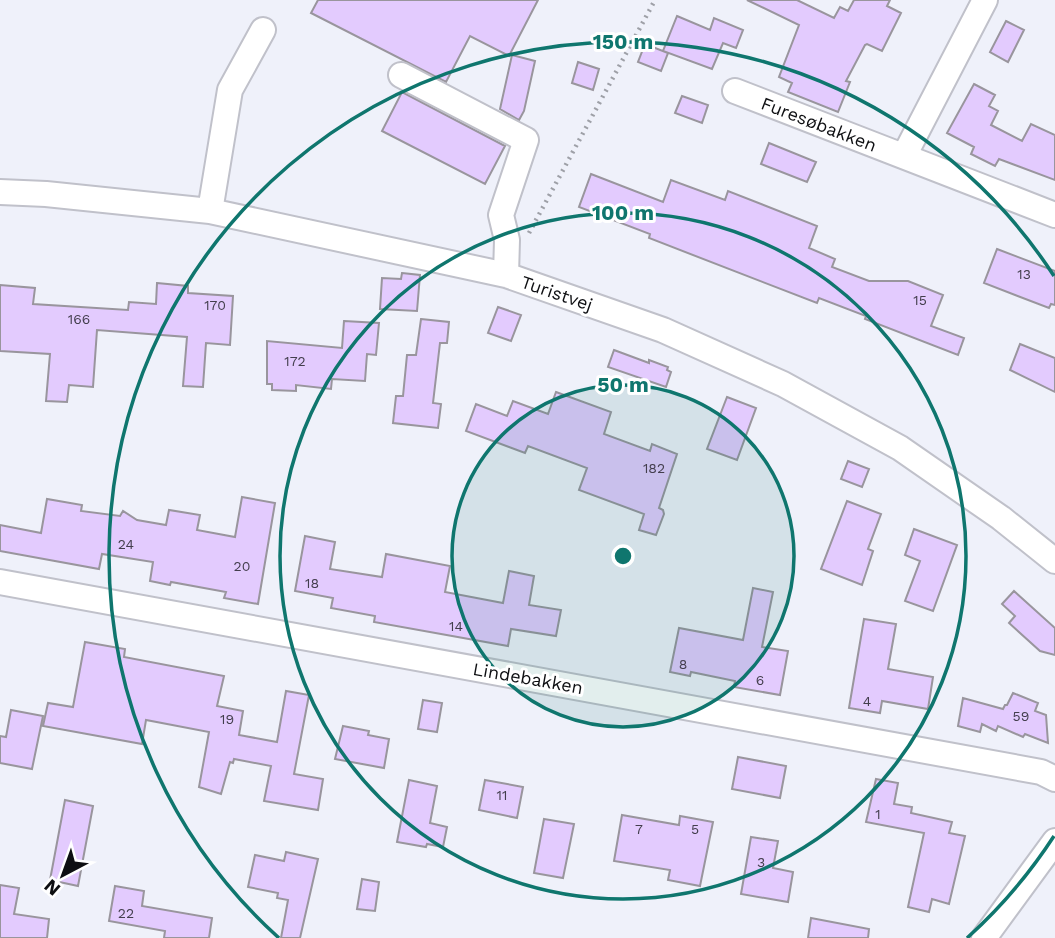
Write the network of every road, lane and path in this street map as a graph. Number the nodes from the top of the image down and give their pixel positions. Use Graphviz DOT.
graph roads {
  1 [pos="654,0"];
  2 [pos="985,0"];
  3 [pos="263,30"];
  4 [pos="401,75"];
  5 [pos="735,92"];
  6 [pos="904,156"];
  7 [pos="0,192"];
  8 [pos="210,211"];
  9 [pos="1055,215"];
  10 [pos="526,239"];
  11 [pos="506,275"];
  12 [pos="1055,561"];
  13 [pos="0,582"];
  14 [pos="1055,779"];
  15 [pos="1055,841"];
  16 [pos="984,938"];
  1 -- 10 [label="path"];
  2 -- 6 [label="street"];
  3 -- 8 [label="street"];
  4 -- 11 [label="street"];
  5 -- 6 [label="street, Furesøbakken"];
  6 -- 9 [label="street, Furesøbakken"];
  7 -- 8 [label="street, Turistvej"];
  8 -- 11 [label="street, Turistvej"];
  11 -- 12 [label="street, Turistvej"];
  13 -- 14 [label="street, Lindebakken"];
  15 -- 16 [label="street"];
}
